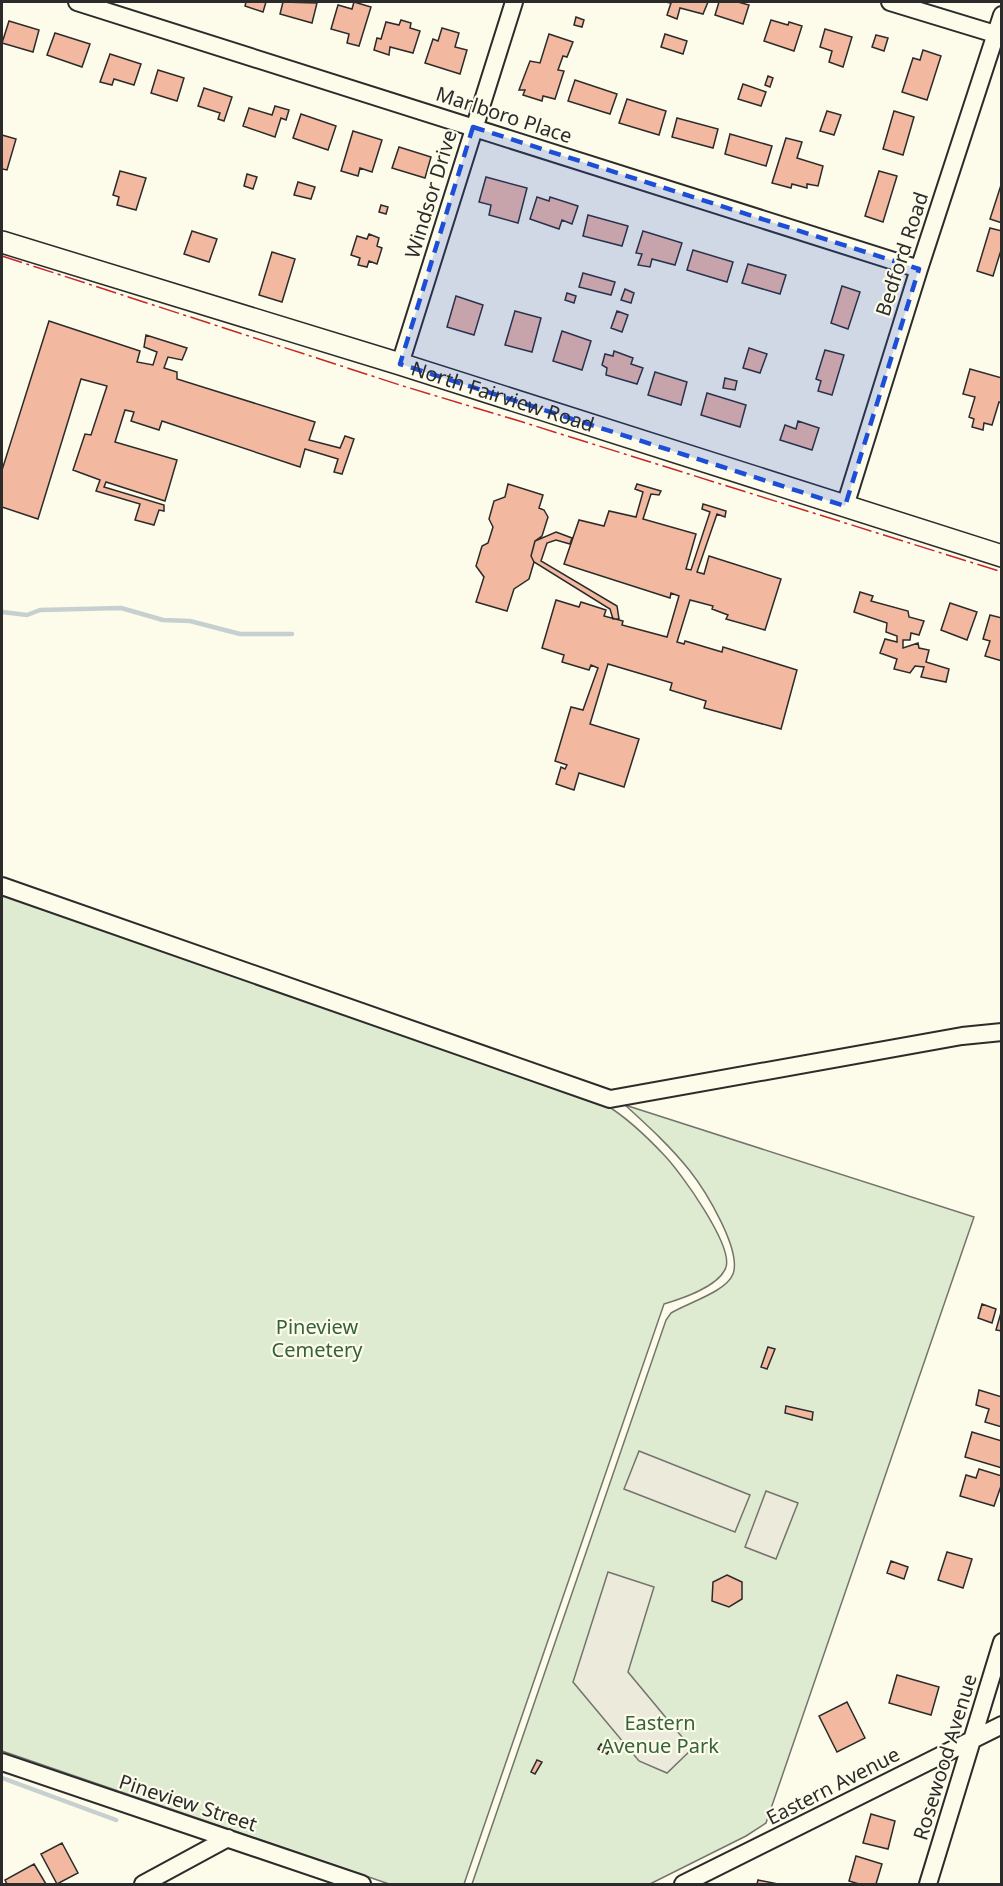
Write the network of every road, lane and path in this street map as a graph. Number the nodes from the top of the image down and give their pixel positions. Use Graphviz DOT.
graph roads {
  1 [pos="77,2"];
  2 [pos="514,2"];
  3 [pos="890,2"];
  4 [pos="1002,15"];
  5 [pos="995,34"];
  6 [pos="473,127"];
  7 [pos="2,242"];
  8 [pos="919,269"];
  9 [pos="400,364"];
  10 [pos="844,506"];
  11 [pos="1002,556"];
  12 [pos="2,886"];
  13 [pos="1002,1032"];
  14 [pos="1002,1642"];
  15 [pos="1002,1725"];
  16 [pos="972,1740"];
  17 [pos="2,1762"];
  18 [pos="228,1838"];
  19 [pos="143,1884"];
  20 [pos="362,1884"];
  21 [pos="683,1884"];
  22 [pos="928,1884"];
  1 -- 6 [label="street, Marlboro Place"];
  2 -- 6 [label="street, Windsor Drive"];
  3 -- 5 [label="street"];
  4 -- 5 [label="street, Bedford Road"];
  5 -- 8 [label="street, Bedford Road"];
  6 -- 8 [label="street, Marlboro Place"];
  6 -- 9 [label="street, Windsor Drive"];
  7 -- 9 [label="main road, North Fairview Road"];
  8 -- 10 [label="street, Bedford Road"];
  9 -- 10 [label="main road, North Fairview Road"];
  10 -- 11 [label="main road, North Fairview Road"];
  12 -- 13 [label="street"];
  14 -- 16 [label="street, Rosewood Avenue"];
  15 -- 16 [label="street, Eastern Avenue"];
  16 -- 21 [label="street, Eastern Avenue"];
  16 -- 22 [label="street, Rosewood Avenue"];
  17 -- 18 [label="street, Pineview Street"];
  18 -- 19 [label="street"];
  18 -- 20 [label="street, Pineview Street"];
}
